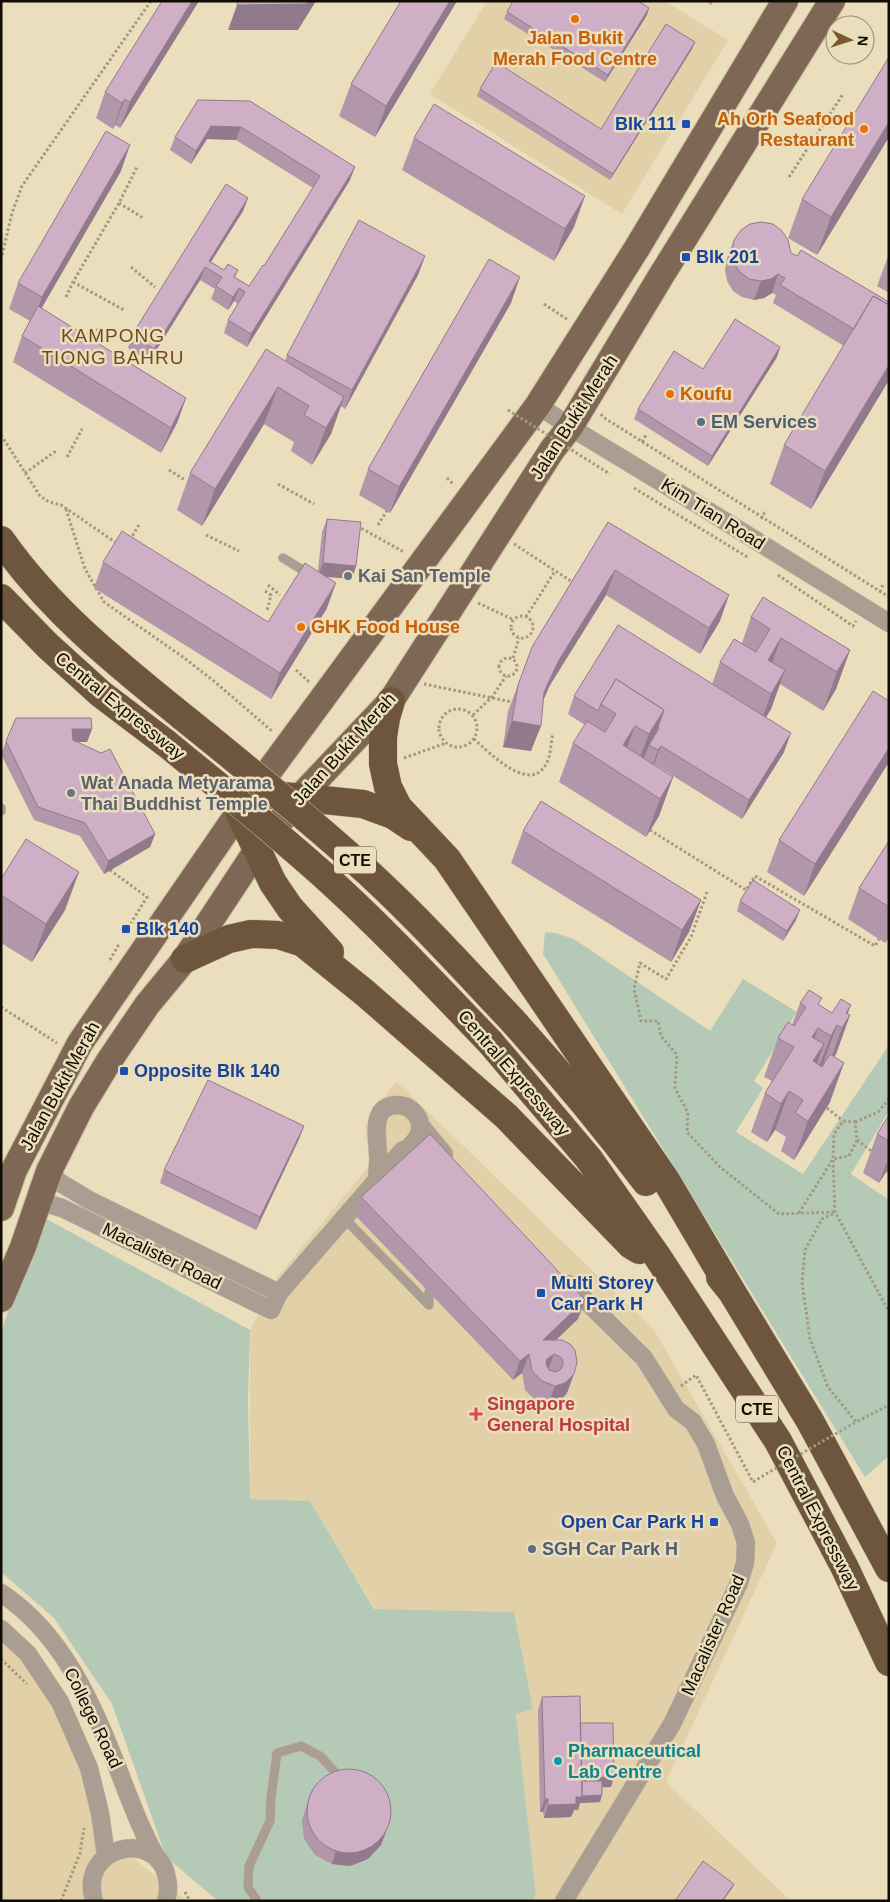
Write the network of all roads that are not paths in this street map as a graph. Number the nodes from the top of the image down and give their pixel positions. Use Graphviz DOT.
graph roads {
  1 [pos="785,1"];
  2 [pos="832,1"];
  3 [pos="538,405"];
  4 [pos="570,427"];
  5 [pos="1,540"];
  6 [pos="284,558"];
  7 [pos="320,582"];
  8 [pos="1,598"];
  9 [pos="889,623"];
  10 [pos="397,691"];
  11 [pos="298,798"];
  12 [pos="246,803"];
  13 [pos="423,834"];
  14 [pos="257,850"];
  15 [pos="185,959"];
  16 [pos="365,993"];
  17 [pos="420,1125"];
  18 [pos="378,1137"];
  19 [pos="407,1148"];
  20 [pos="438,1149"];
  21 [pos="459,1170"];
  22 [pos="49,1171"];
  23 [pos="376,1179"];
  24 [pos="1,1208"];
  25 [pos="34,1210"];
  26 [pos="344,1218"];
  27 [pos="657,1256"];
  28 [pos="560,1275"];
  29 [pos="428,1292"];
  30 [pos="732,1292"];
  31 [pos="279,1293"];
  32 [pos="1,1299"];
  33 [pos="889,1568"];
  34 [pos="1,1593"];
  35 [pos="1,1629"];
  36 [pos="889,1662"];
  37 [pos="336,1773"];
  38 [pos="106,1856"];
  39 [pos="158,1860"];
  40 [pos="92,1879"];
  41 [pos="169,1883"];
  42 [pos="85,1901"];
  43 [pos="94,1901"];
  44 [pos="166,1901"];
  45 [pos="178,1901"];
  46 [pos="257,1901"];
  47 [pos="564,1901"];
  1 -- 3 [label="main road, Jalan Bukit Merah"];
  2 -- 4 [label="main road, Jalan Bukit Merah"];
  3 -- 4 [label="street, Kim Tian Road"];
  3 -- 12 [label="main road, Jalan Bukit Merah"];
  4 -- 9 [label="street, Kim Tian Road"];
  4 -- 10 [label="main road, Jalan Bukit Merah"];
  5 -- 30 [label="highway, Central Expressway / CTE, bridge"];
  6 -- 7 [label="lane"];
  8 -- 27 [label="highway, Central Expressway / CTE, bridge"];
  10 -- 11 [label="main road, Jalan Bukit Merah"];
  10 -- 13 [label="highway"];
  11 -- 12 [label="highway"];
  11 -- 13 [label="highway"];
  11 -- 14 [label="main road, Jalan Bukit Merah"];
  12 -- 14 [label="highway"];
  12 -- 24 [label="main road, Jalan Bukit Merah"];
  13 -- 30 [label="highway"];
  14 -- 15 [label="main road, Jalan Bukit Merah"];
  14 -- 16 [label="highway"];
  15 -- 16 [label="highway"];
  15 -- 22 [label="main road, Jalan Bukit Merah"];
  16 -- 27 [label="highway"];
  17 -- 18 [label="street"];
  17 -- 19 [label="street, Macalister Road"];
  17 -- 20 [label="street"];
  18 -- 19 [label="street"];
  18 -- 23 [label="street"];
  19 -- 20 [label="street"];
  19 -- 23 [label="street, Macalister Road"];
  20 -- 21 [label="street"];
  22 -- 25 [label="main road, Jalan Bukit Merah"];
  22 -- 31 [label="street, Macalister Road"];
  23 -- 26 [label="street, Macalister Road"];
  25 -- 31 [label="street, Macalister Road"];
  25 -- 32 [label="main road, Jalan Bukit Merah"];
  26 -- 29 [label="lane"];
  26 -- 31 [label="street, Macalister Road"];
  27 -- 36 [label="highway, Central Expressway / CTE"];
  28 -- 47 [label="street, Macalister Road"];
  30 -- 33 [label="highway, Central Expressway / CTE"];
  34 -- 39 [label="street, College Road"];
  35 -- 38 [label="street, College Road"];
  37 -- 46 [label="lane"];
  38 -- 39 [label="street"];
  38 -- 40 [label="street"];
  39 -- 41 [label="street, College Road"];
  40 -- 42 [label="street"];
  40 -- 43 [label="street"];
  41 -- 44 [label="street"];
  41 -- 45 [label="street"];
}
